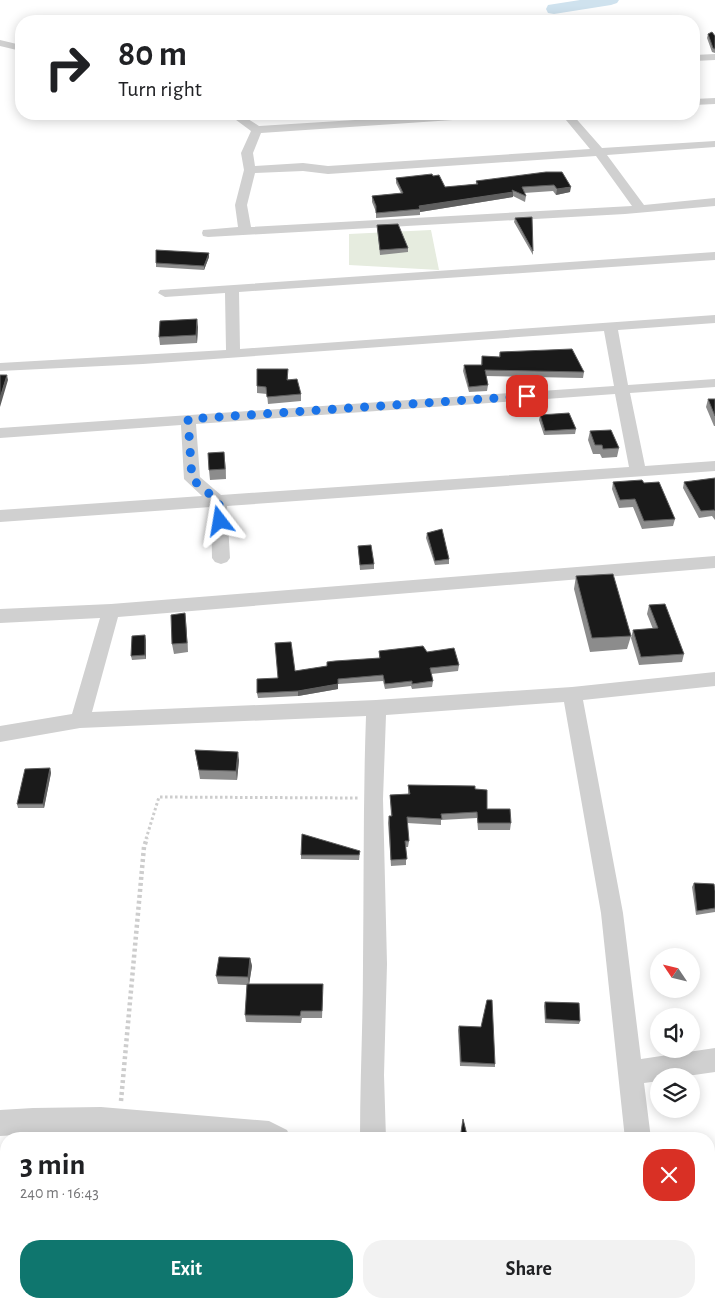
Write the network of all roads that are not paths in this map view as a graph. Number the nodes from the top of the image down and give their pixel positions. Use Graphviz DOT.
graph roads {
  1 [pos="0,43"];
  2 [pos="15,47"];
  3 [pos="715,57"];
  4 [pos="700,58"];
  5 [pos="715,101"];
  6 [pos="700,102"];
  7 [pos="242,120"];
  8 [pos="407,120"];
  9 [pos="571,120"];
  10 [pos="257,130"];
  11 [pos="715,144"];
  12 [pos="599,152"];
  13 [pos="250,170"];
  14 [pos="715,202"];
  15 [pos="641,209"];
  16 [pos="245,231"];
  17 [pos="208,233"];
  18 [pos="715,256"];
  19 [pos="232,288"];
  20 [pos="165,293"];
  21 [pos="715,319"];
  22 [pos="610,327"];
  23 [pos="233,353"];
  24 [pos="0,367"];
  25 [pos="715,383"];
  26 [pos="623,389"];
  27 [pos="188,419"];
  28 [pos="0,433"];
  29 [pos="715,466"];
  30 [pos="638,472"];
  31 [pos="219,502"];
  32 [pos="0,516"];
  33 [pos="221,558"];
  34 [pos="715,562"];
  35 [pos="111,611"];
  36 [pos="0,616"];
  37 [pos="715,680"];
  38 [pos="572,694"];
  39 [pos="376,708"];
  40 [pos="80,720"];
  41 [pos="0,734"];
  42 [pos="715,1060"];
  43 [pos="631,1073"];
  44 [pos="0,1123"];
  45 [pos="248,1132"];
  46 [pos="373,1132"];
  47 [pos="637,1132"];
  1 -- 2 [label="street"];
  3 -- 4 [label="street"];
  5 -- 6 [label="street"];
  7 -- 10 [label="street"];
  8 -- 10 [label="street"];
  9 -- 12 [label="street"];
  10 -- 13 [label="street"];
  11 -- 12 [label="street"];
  12 -- 13 [label="street"];
  12 -- 15 [label="street"];
  13 -- 16 [label="street"];
  14 -- 15 [label="street"];
  15 -- 16 [label="street"];
  16 -- 17 [label="street"];
  18 -- 19 [label="street"];
  19 -- 20 [label="street"];
  19 -- 23 [label="street"];
  21 -- 22 [label="street"];
  22 -- 23 [label="street"];
  22 -- 26 [label="street"];
  23 -- 24 [label="street"];
  25 -- 26 [label="street"];
  26 -- 27 [label="street"];
  26 -- 30 [label="street"];
  27 -- 28 [label="street"];
  27 -- 31 [label="street"];
  29 -- 30 [label="street"];
  30 -- 31 [label="street"];
  31 -- 32 [label="street"];
  31 -- 33 [label="street"];
  34 -- 35 [label="street"];
  35 -- 36 [label="street"];
  35 -- 40 [label="street"];
  37 -- 38 [label="street"];
  38 -- 39 [label="street"];
  38 -- 43 [label="street"];
  39 -- 40 [label="street"];
  39 -- 46 [label="street"];
  40 -- 41 [label="street"];
  42 -- 43 [label="street"];
  43 -- 47 [label="street"];
  44 -- 45 [label="street"];
}
